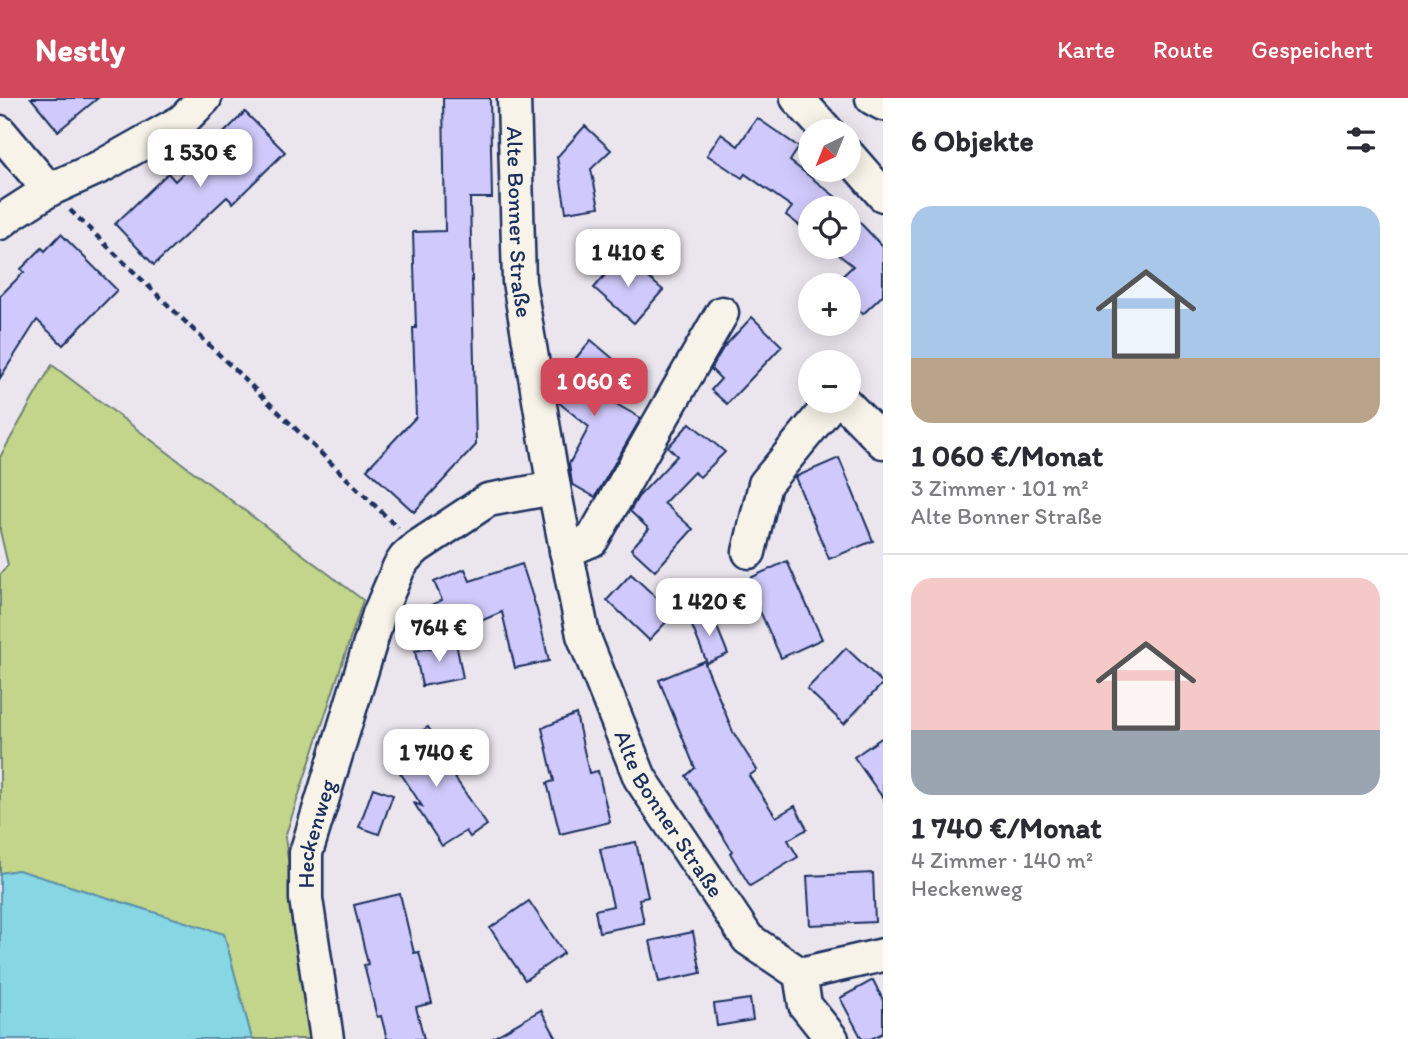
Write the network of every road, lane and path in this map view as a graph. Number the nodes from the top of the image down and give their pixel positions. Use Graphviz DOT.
graph roads {
  1 [pos="205,98"];
  2 [pos="514,98"];
  3 [pos="797,98"];
  4 [pos="872,98"];
  5 [pos="883,104"];
  6 [pos="816,119"];
  7 [pos="0,132"];
  8 [pos="861,170"];
  9 [pos="883,195"];
  10 [pos="40,196"];
  11 [pos="0,223"];
  12 [pos="722,313"];
  13 [pos="823,413"];
  14 [pos="854,413"];
  15 [pos="883,442"];
  16 [pos="554,488"];
  17 [pos="418,547"];
  18 [pos="566,551"];
  19 [pos="750,552"];
  20 [pos="883,955"];
  21 [pos="800,974"];
  22 [pos="327,1039"];
  23 [pos="832,1039"];
  1 -- 10 [label="street"];
  2 -- 16 [label="street, Alte Bonner Straße"];
  3 -- 6 [label="street"];
  4 -- 5 [label="street"];
  7 -- 10 [label="street"];
  8 -- 9 [label="street"];
  10 -- 11 [label="street"];
  10 -- 17 [label="path"];
  12 -- 18 [label="street"];
  13 -- 19 [label="street"];
  14 -- 15 [label="street"];
  16 -- 17 [label="street, Heckenweg"];
  16 -- 18 [label="street, Alte Bonner Straße"];
  17 -- 22 [label="street, Heckenweg"];
  18 -- 21 [label="street, Alte Bonner Straße"];
  20 -- 21 [label="street"];
  21 -- 23 [label="street"];
}
